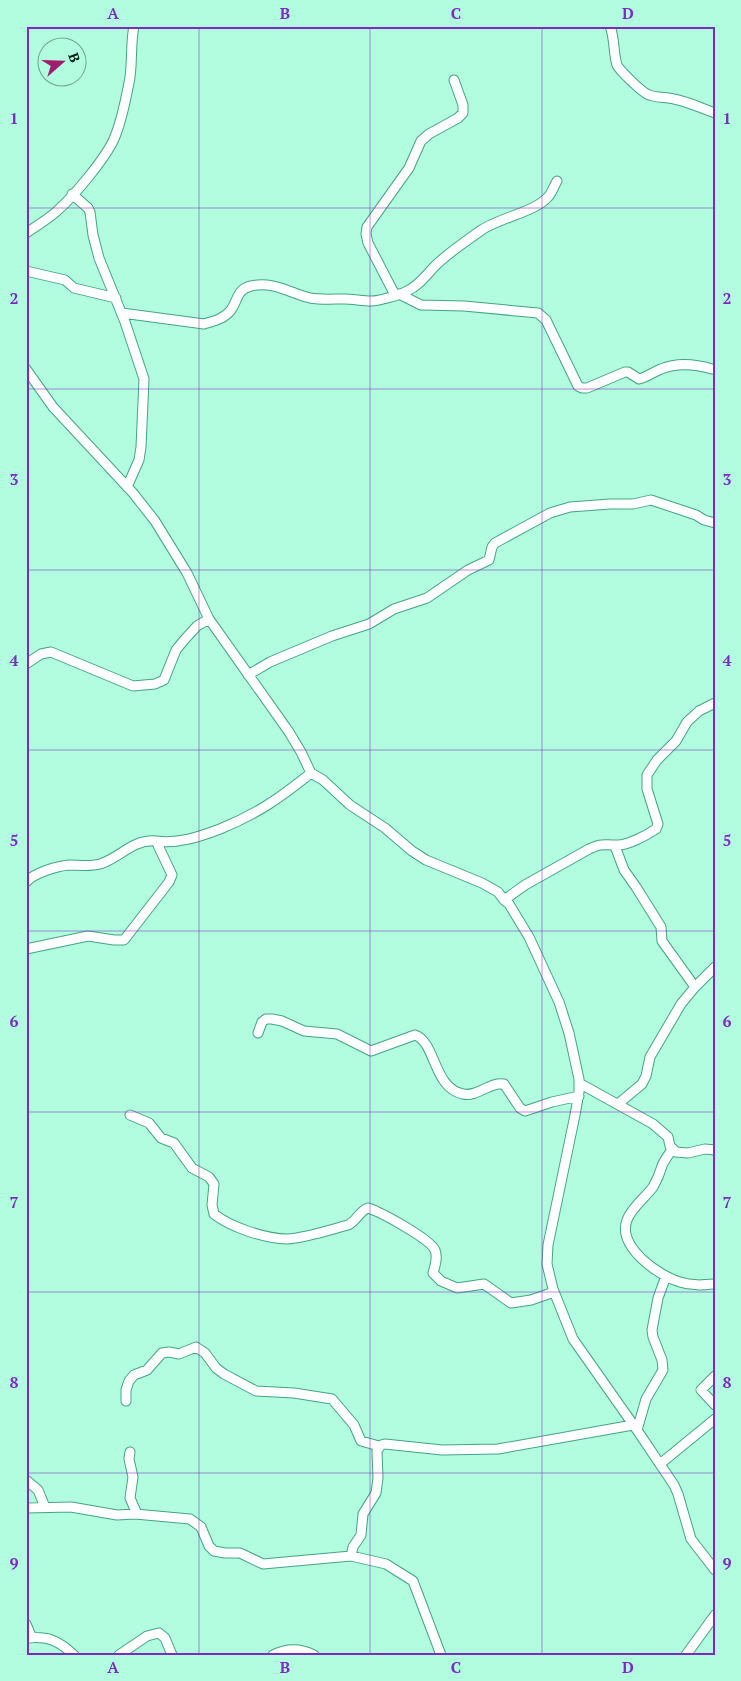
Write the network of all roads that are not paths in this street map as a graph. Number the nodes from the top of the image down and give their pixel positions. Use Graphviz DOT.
graph roads {
  1 [pos="134,26"];
  2 [pos="610,26"];
  3 [pos="454,80"];
  4 [pos="715,113"];
  5 [pos="557,181"];
  6 [pos="72,194"];
  7 [pos="26,233"];
  8 [pos="26,271"];
  9 [pos="397,294"];
  10 [pos="116,298"];
  11 [pos="122,313"];
  12 [pos="26,369"];
  13 [pos="712,369"];
  14 [pos="127,487"];
  15 [pos="715,523"];
  16 [pos="209,618"];
  17 [pos="26,664"];
  18 [pos="248,675"];
  19 [pos="715,703"];
  20 [pos="311,773"];
  21 [pos="156,841"];
  22 [pos="615,846"];
  23 [pos="26,882"];
  24 [pos="504,900"];
  25 [pos="26,949"];
  26 [pos="715,967"];
  27 [pos="695,987"];
  28 [pos="258,1033"];
  29 [pos="579,1082"];
  30 [pos="579,1096"];
  31 [pos="618,1104"];
  32 [pos="130,1115"];
  33 [pos="670,1146"];
  34 [pos="715,1150"];
  35 [pos="666,1276"];
  36 [pos="715,1284"];
  37 [pos="554,1292"];
  38 [pos="715,1376"];
  39 [pos="126,1401"];
  40 [pos="715,1405"];
  41 [pos="715,1419"];
  42 [pos="635,1427"];
  43 [pos="379,1446"];
  44 [pos="130,1452"];
  45 [pos="660,1464"];
  46 [pos="26,1480"];
  47 [pos="45,1506"];
  48 [pos="26,1508"];
  49 [pos="137,1514"];
  50 [pos="350,1556"];
  51 [pos="715,1570"];
  52 [pos="715,1615"];
  53 [pos="26,1624"];
  54 [pos="29,1638"];
  55 [pos="74,1655"];
  56 [pos="119,1655"];
  57 [pos="172,1655"];
  58 [pos="273,1655"];
  59 [pos="314,1655"];
  60 [pos="441,1655"];
  61 [pos="686,1655"];
  1 -- 6 [label="street"];
  2 -- 4 [label="street"];
  3 -- 9 [label="street"];
  5 -- 9 [label="street"];
  6 -- 7 [label="street"];
  6 -- 10 [label="street"];
  8 -- 10 [label="street"];
  9 -- 11 [label="street"];
  9 -- 13 [label="street"];
  10 -- 11 [label="street"];
  11 -- 14 [label="street"];
  12 -- 14 [label="street"];
  14 -- 16 [label="street"];
  15 -- 18 [label="street"];
  16 -- 17 [label="street"];
  16 -- 18 [label="street"];
  18 -- 20 [label="street"];
  19 -- 22 [label="street"];
  20 -- 21 [label="street"];
  20 -- 24 [label="street"];
  21 -- 23 [label="street"];
  21 -- 25 [label="street"];
  22 -- 24 [label="street"];
  22 -- 27 [label="street"];
  24 -- 29 [label="street"];
  26 -- 27 [label="street"];
  27 -- 31 [label="street"];
  28 -- 30 [label="street"];
  29 -- 30 [label="street"];
  29 -- 31 [label="street"];
  30 -- 37 [label="street"];
  31 -- 33 [label="street"];
  32 -- 37 [label="street"];
  33 -- 34 [label="street"];
  33 -- 35 [label="street"];
  35 -- 36 [label="street"];
  35 -- 42 [label="street"];
  37 -- 42 [label="street"];
  38 -- 40 [label="street"];
  39 -- 43 [label="street"];
  41 -- 45 [label="street"];
  42 -- 43 [label="street"];
  42 -- 45 [label="street"];
  43 -- 50 [label="street"];
  44 -- 49 [label="street"];
  45 -- 51 [label="street"];
  46 -- 47 [label="street"];
  47 -- 48 [label="street"];
  47 -- 49 [label="street"];
  49 -- 50 [label="street"];
  50 -- 60 [label="street"];
  52 -- 61 [label="street"];
  53 -- 54 [label="street"];
  54 -- 55 [label="street"];
  56 -- 57 [label="street"];
  58 -- 59 [label="street"];
}
